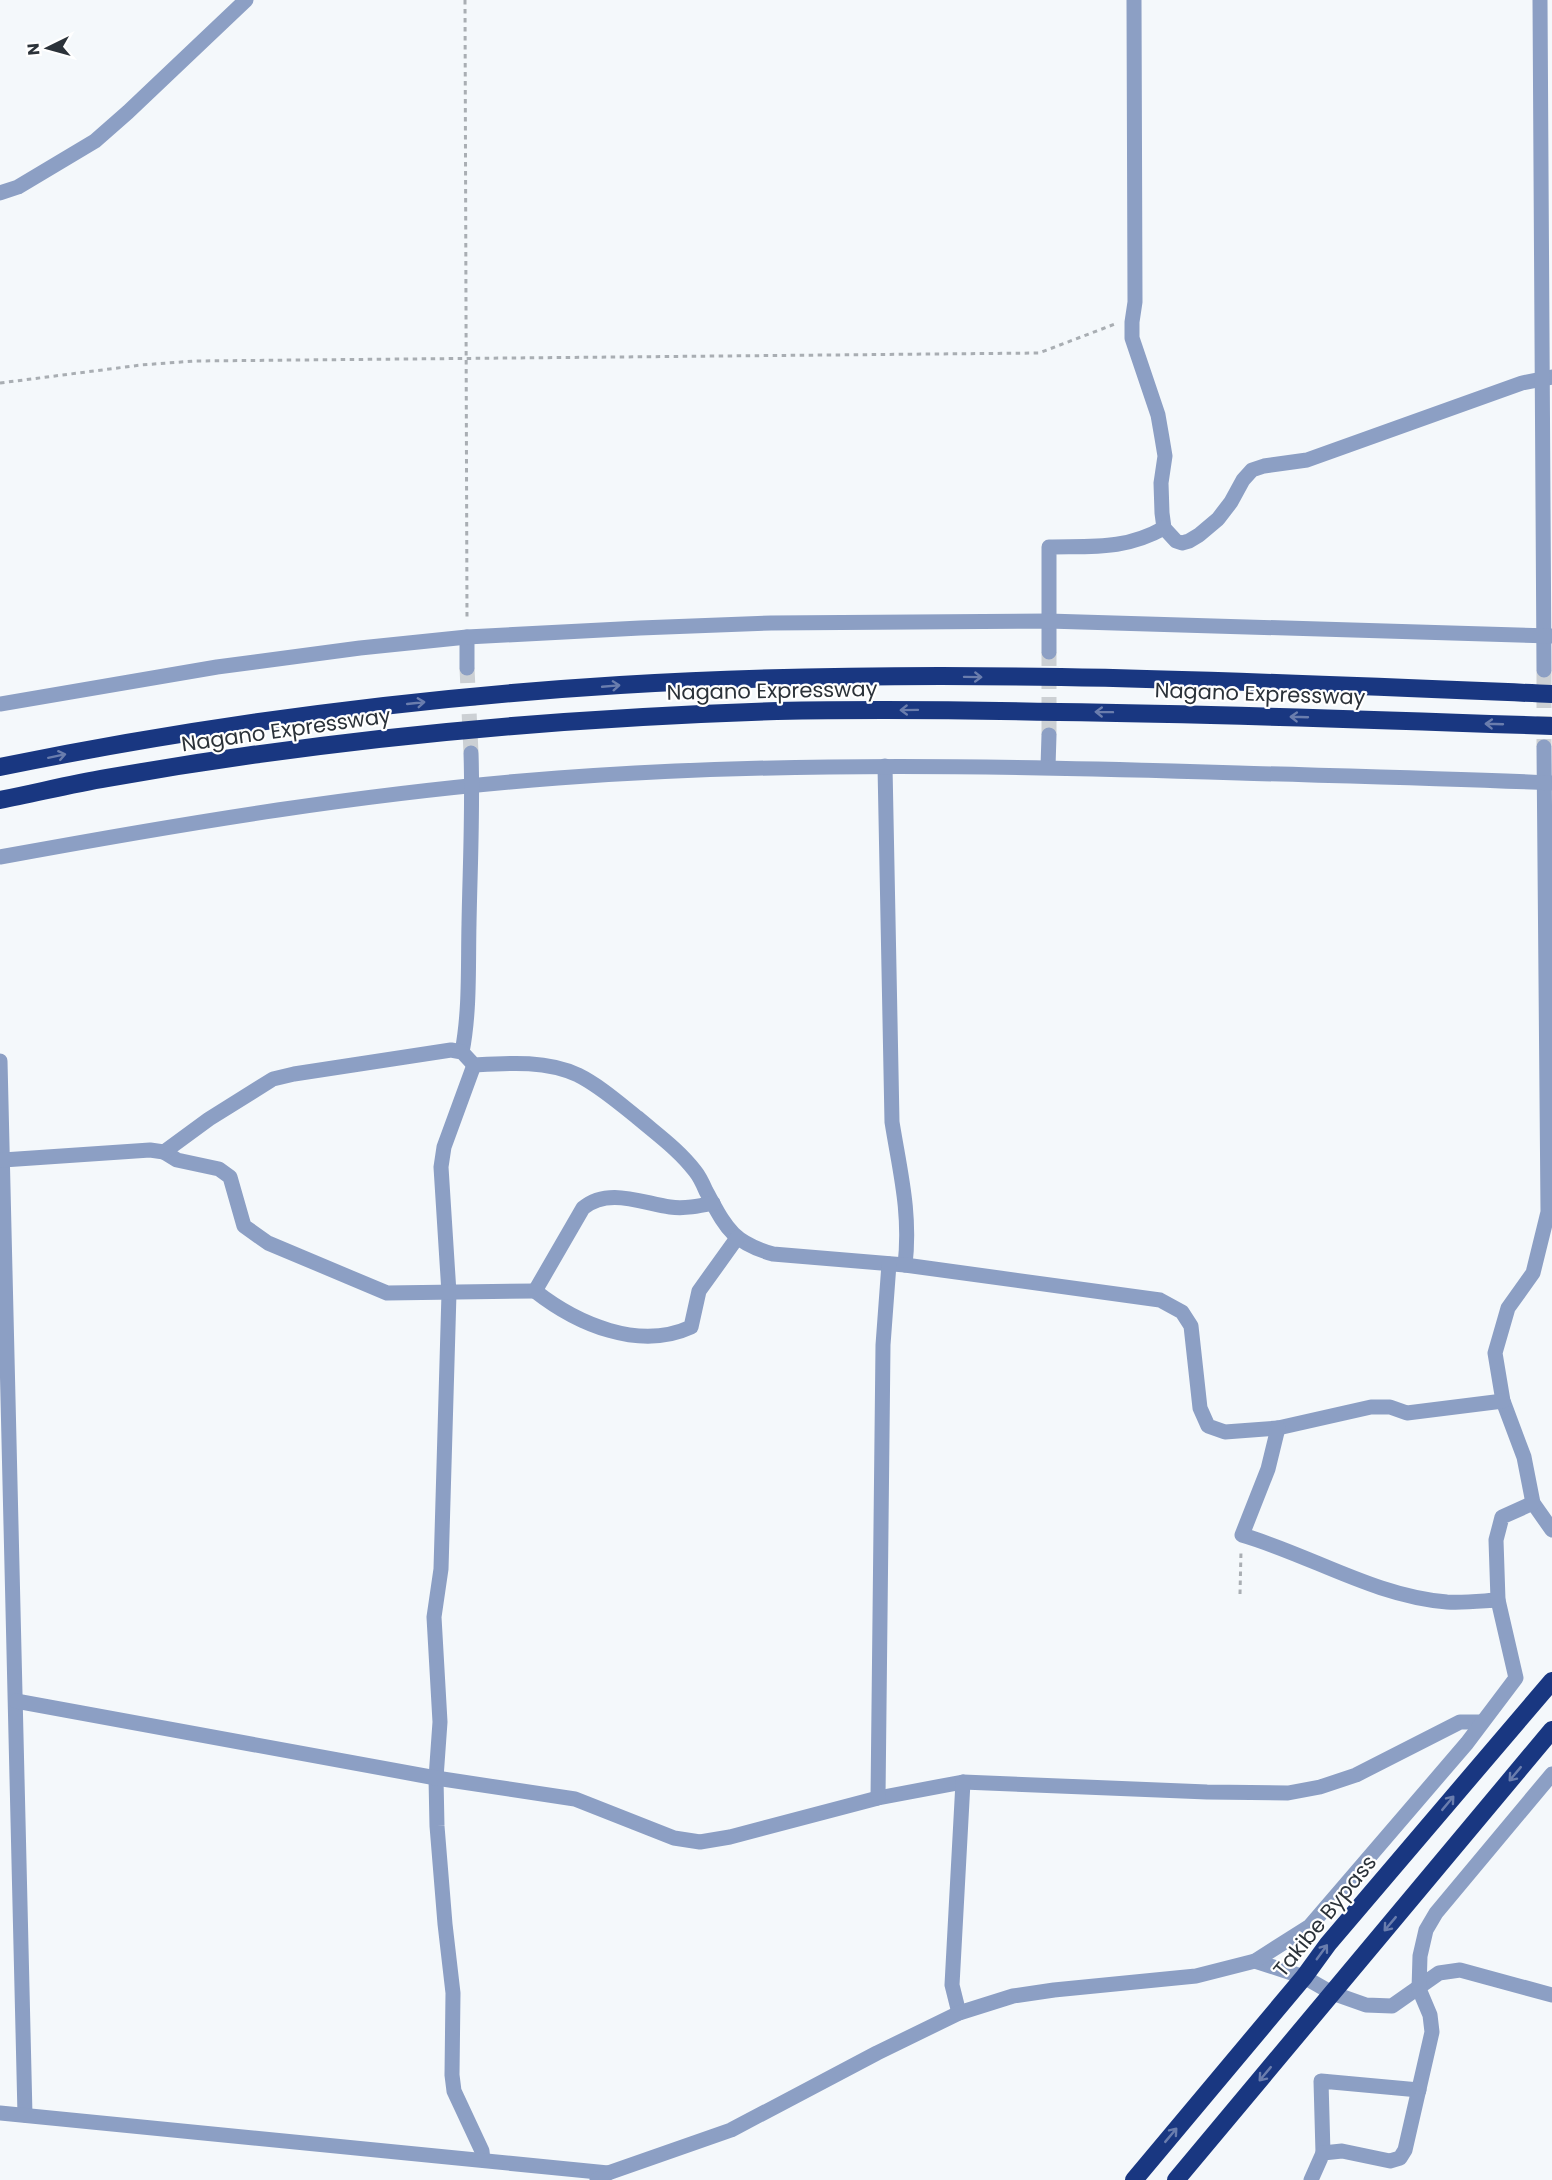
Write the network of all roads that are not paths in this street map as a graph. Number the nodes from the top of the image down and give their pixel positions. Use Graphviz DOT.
graph roads {
  1 [pos="246,0"];
  2 [pos="1134,0"];
  3 [pos="1540,0"];
  4 [pos="0,191"];
  5 [pos="1547,378"];
  6 [pos="1164,528"];
  7 [pos="1048,621"];
  8 [pos="1548,635"];
  9 [pos="467,638"];
  10 [pos="1049,652"];
  11 [pos="467,668"];
  12 [pos="1544,670"];
  13 [pos="1552,694"];
  14 [pos="0,704"];
  15 [pos="1552,726"];
  16 [pos="1049,735"];
  17 [pos="1544,747"];
  18 [pos="471,753"];
  19 [pos="885,766"];
  20 [pos="0,767"];
  21 [pos="1048,767"];
  22 [pos="1548,782"];
  23 [pos="472,786"];
  24 [pos="0,800"];
  25 [pos="0,857"];
  26 [pos="462,1052"];
  27 [pos="0,1061"];
  28 [pos="474,1065"];
  29 [pos="164,1152"];
  30 [pos="3,1160"];
  31 [pos="713,1203"];
  32 [pos="1550,1212"];
  33 [pos="737,1238"];
  34 [pos="889,1264"];
  35 [pos="905,1265"];
  36 [pos="535,1291"];
  37 [pos="448,1293"];
  38 [pos="1503,1401"];
  39 [pos="1278,1428"];
  40 [pos="1533,1503"];
  41 [pos="1551,1526"];
  42 [pos="1498,1600"];
  43 [pos="1552,1681"];
  44 [pos="16,1701"];
  45 [pos="1481,1722"];
  46 [pos="1552,1730"];
  47 [pos="1552,1774"];
  48 [pos="436,1778"];
  49 [pos="963,1782"];
  50 [pos="878,1798"];
  51 [pos="1255,1961"];
  52 [pos="1304,1977"];
  53 [pos="1419,1989"];
  54 [pos="1332,1993"];
  55 [pos="1552,1995"];
  56 [pos="959,2013"];
  57 [pos="1419,2090"];
  58 [pos="0,2113"];
  59 [pos="25,2115"];
  60 [pos="1323,2153"];
  61 [pos="483,2160"];
  62 [pos="603,2176"];
  63 [pos="1134,2180"];
  64 [pos="1176,2180"];
  65 [pos="1311,2180"];
  1 -- 4 [label="street"];
  2 -- 6 [label="street"];
  3 -- 5 [label="street"];
  5 -- 6 [label="street"];
  5 -- 8 [label="street"];
  6 -- 7 [label="street"];
  7 -- 8 [label="street"];
  7 -- 9 [label="street"];
  7 -- 10 [label="street"];
  8 -- 12 [label="street"];
  9 -- 11 [label="street"];
  9 -- 14 [label="street"];
  20 -- 13 [label="highway, Nagano Expressway, one-way"];
  15 -- 24 [label="highway, Nagano Expressway, one-way"];
  16 -- 21 [label="street"];
  17 -- 22 [label="street"];
  18 -- 23 [label="street"];
  19 -- 21 [label="street"];
  19 -- 23 [label="street"];
  19 -- 35 [label="street"];
  21 -- 22 [label="street"];
  22 -- 32 [label="street"];
  23 -- 25 [label="street"];
  23 -- 26 [label="street"];
  26 -- 28 [label="street"];
  26 -- 29 [label="street"];
  27 -- 30 [label="street"];
  28 -- 31 [label="street"];
  28 -- 37 [label="street"];
  29 -- 30 [label="street"];
  29 -- 37 [label="street"];
  30 -- 44 [label="street"];
  31 -- 33 [label="street"];
  31 -- 36 [label="street"];
  32 -- 38 [label="street"];
  33 -- 34 [label="street"];
  33 -- 36 [label="street"];
  34 -- 35 [label="street"];
  34 -- 50 [label="street"];
  35 -- 39 [label="street"];
  36 -- 37 [label="street"];
  37 -- 48 [label="street"];
  38 -- 39 [label="street"];
  38 -- 40 [label="street"];
  39 -- 42 [label="street"];
  40 -- 41 [label="street"];
  40 -- 42 [label="street"];
  42 -- 45 [label="street"];
  52 -- 43 [label="highway, Takibe Bypass, one-way"];
  44 -- 48 [label="street"];
  44 -- 59 [label="street"];
  45 -- 49 [label="street"];
  45 -- 51 [label="street"];
  46 -- 54 [label="highway, one-way"];
  47 -- 53 [label="street"];
  48 -- 50 [label="street"];
  48 -- 61 [label="street"];
  49 -- 50 [label="street"];
  49 -- 56 [label="street"];
  51 -- 52 [label="street"];
  51 -- 56 [label="street"];
  52 -- 54 [label="street"];
  63 -- 52 [label="highway, Takibe Bypass, one-way"];
  53 -- 54 [label="street"];
  53 -- 55 [label="street"];
  53 -- 57 [label="street"];
  54 -- 64 [label="highway, one-way"];
  56 -- 62 [label="street"];
  57 -- 60 [label="street"];
  57 -- 60 [label="street"];
  58 -- 59 [label="street"];
  59 -- 61 [label="street"];
  60 -- 65 [label="street"];
  61 -- 62 [label="street"];
}
